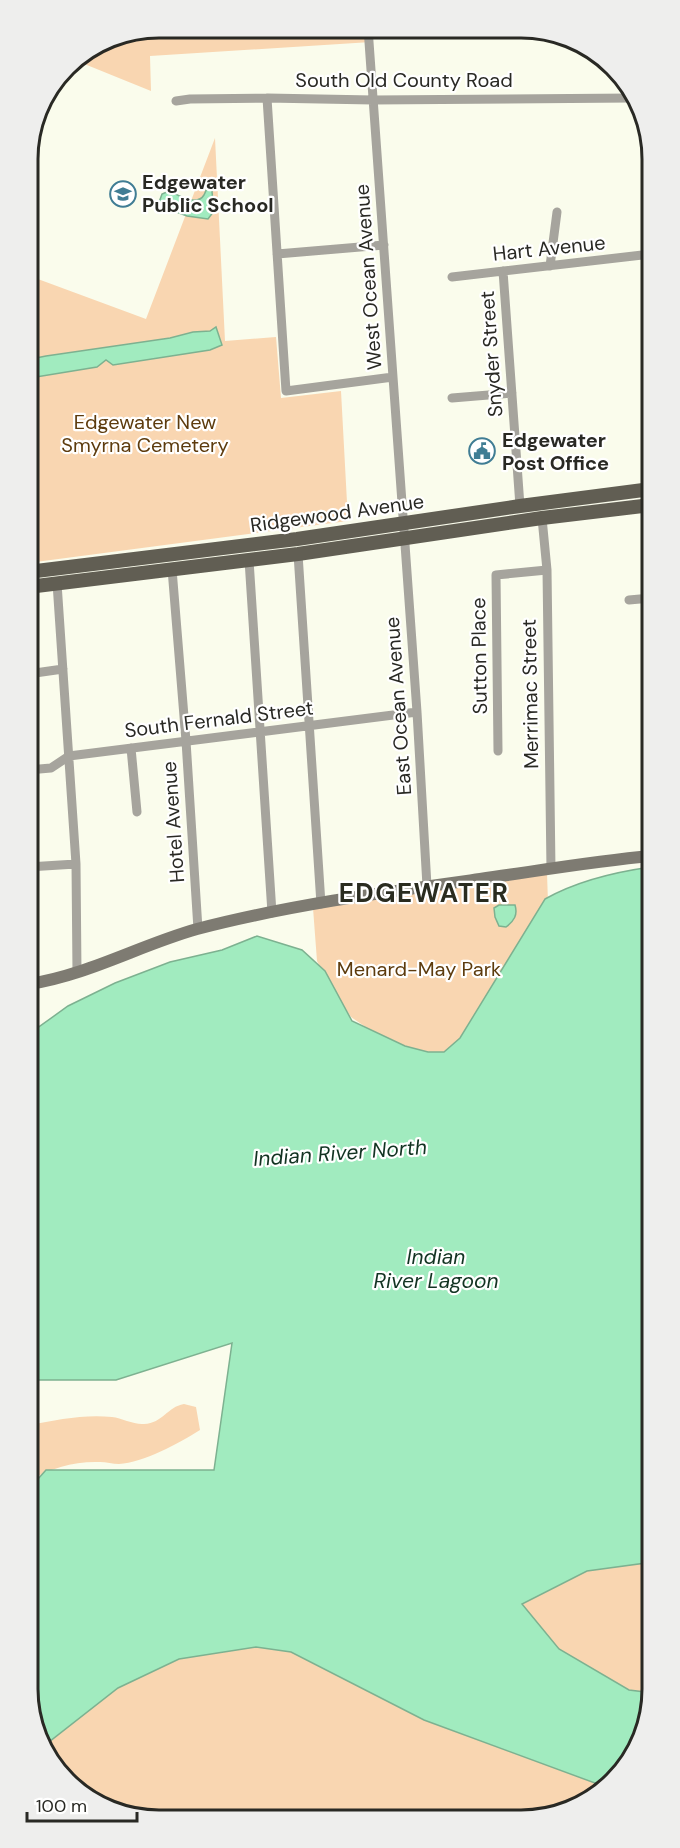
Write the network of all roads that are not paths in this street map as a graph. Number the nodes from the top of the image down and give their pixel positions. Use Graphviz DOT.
graph roads {
  1 [pos="369,38"];
  2 [pos="267,98"];
  3 [pos="626,98"];
  4 [pos="373,100"];
  5 [pos="176,101"];
  6 [pos="557,212"];
  7 [pos="384,245"];
  8 [pos="277,254"];
  9 [pos="642,255"];
  10 [pos="550,266"];
  11 [pos="503,271"];
  12 [pos="452,276"];
  13 [pos="393,377"];
  14 [pos="512,393"];
  15 [pos="452,398"];
  16 [pos="642,490"];
  17 [pos="642,499"];
  18 [pos="520,506"];
  19 [pos="642,506"];
  20 [pos="596,512"];
  21 [pos="542,518"];
  22 [pos="403,523"];
  23 [pos="404,538"];
  24 [pos="298,554"];
  25 [pos="153,556"];
  26 [pos="249,560"];
  27 [pos="172,569"];
  28 [pos="43,570"];
  29 [pos="547,570"];
  30 [pos="38,571"];
  31 [pos="38,576"];
  32 [pos="59,583"];
  33 [pos="38,586"];
  34 [pos="642,599"];
  35 [pos="629,600"];
  36 [pos="63,669"];
  37 [pos="38,673"];
  38 [pos="417,712"];
  39 [pos="309,726"];
  40 [pos="261,733"];
  41 [pos="186,741"];
  42 [pos="131,748"];
  43 [pos="498,751"];
  44 [pos="69,756"];
  45 [pos="38,769"];
  46 [pos="137,812"];
  47 [pos="642,857"];
  48 [pos="76,864"];
  49 [pos="38,866"];
  50 [pos="551,869"];
  51 [pos="428,886"];
  52 [pos="321,904"];
  53 [pos="272,913"];
  54 [pos="198,929"];
  55 [pos="77,973"];
  56 [pos="38,982"];
  1 -- 4 [label="street, West Ocean Avenue"];
  2 -- 4 [label="street, South Old County Road"];
  2 -- 5 [label="street, South Old County Road"];
  2 -- 8 [label="street"];
  3 -- 4 [label="street, South Old County Road"];
  4 -- 7 [label="street, West Ocean Avenue"];
  6 -- 10 [label="street"];
  7 -- 8 [label="street"];
  7 -- 13 [label="street, West Ocean Avenue"];
  8 -- 13 [label="street"];
  9 -- 10 [label="street, Hart Avenue"];
  10 -- 11 [label="street, Hart Avenue"];
  11 -- 12 [label="street, Hart Avenue"];
  11 -- 14 [label="street, Snyder Street"];
  13 -- 22 [label="street, West Ocean Avenue"];
  14 -- 15 [label="street"];
  14 -- 18 [label="street, Snyder Street"];
  16 -- 18 [label="main road, Ridgewood Avenue"];
  17 -- 20 [label="main road"];
  18 -- 22 [label="main road, Ridgewood Avenue"];
  19 -- 20 [label="main road, Ridgewood Avenue"];
  20 -- 21 [label="main road, Ridgewood Avenue"];
  21 -- 23 [label="main road, Ridgewood Avenue"];
  21 -- 29 [label="street, Merrimac Street"];
  22 -- 23 [label="street, East Ocean Avenue"];
  22 -- 25 [label="main road, Ridgewood Avenue"];
  23 -- 24 [label="main road, Ridgewood Avenue"];
  23 -- 38 [label="street, East Ocean Avenue"];
  24 -- 26 [label="main road, Ridgewood Avenue"];
  24 -- 39 [label="street"];
  25 -- 28 [label="main road, Ridgewood Avenue"];
  25 -- 32 [label="main road"];
  26 -- 27 [label="main road, Ridgewood Avenue"];
  26 -- 40 [label="street"];
  27 -- 32 [label="main road, Ridgewood Avenue"];
  27 -- 41 [label="street, Hotel Avenue"];
  28 -- 30 [label="main road, Ridgewood Avenue"];
  28 -- 31 [label="main road"];
  29 -- 43 [label="street, Sutton Place"];
  29 -- 50 [label="street, Merrimac Street"];
  32 -- 33 [label="main road, Ridgewood Avenue"];
  32 -- 36 [label="street"];
  34 -- 35 [label="street"];
  36 -- 37 [label="street"];
  36 -- 44 [label="street"];
  38 -- 39 [label="street, South Fernald Street"];
  38 -- 51 [label="street, East Ocean Avenue"];
  39 -- 40 [label="street, South Fernald Street"];
  39 -- 52 [label="street"];
  40 -- 41 [label="street, South Fernald Street"];
  40 -- 53 [label="street"];
  41 -- 42 [label="street, South Fernald Street"];
  41 -- 54 [label="street, Hotel Avenue"];
  42 -- 44 [label="street, South Fernald Street"];
  42 -- 46 [label="street"];
  44 -- 45 [label="street, South Fernald Street"];
  44 -- 48 [label="street"];
  47 -- 50 [label="street"];
  48 -- 49 [label="street"];
  48 -- 55 [label="street"];
  50 -- 51 [label="street"];
  51 -- 52 [label="street"];
  52 -- 53 [label="street"];
  53 -- 54 [label="street"];
  54 -- 55 [label="street"];
  55 -- 56 [label="street"];
}
